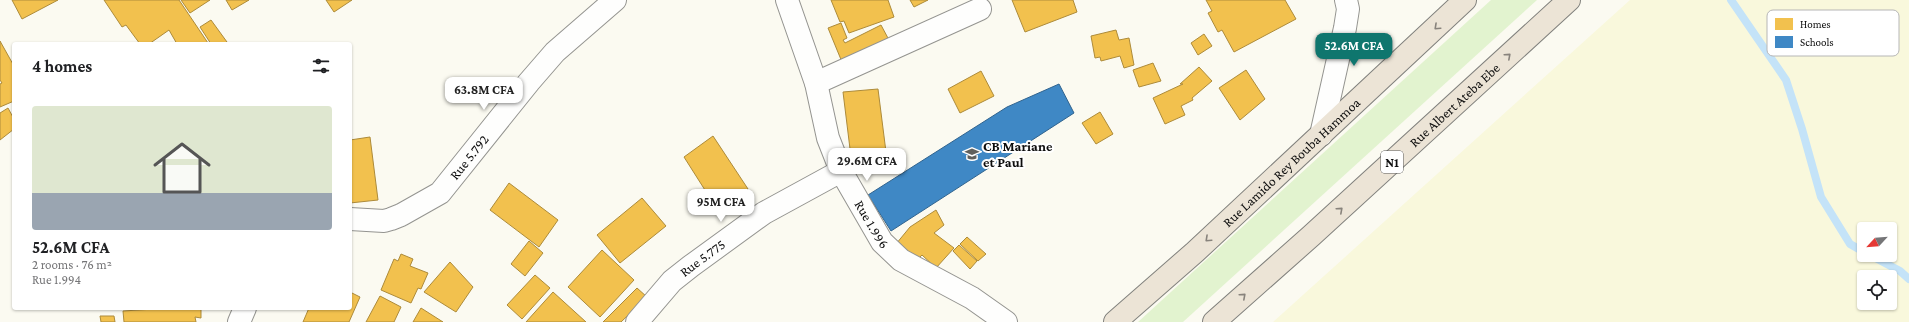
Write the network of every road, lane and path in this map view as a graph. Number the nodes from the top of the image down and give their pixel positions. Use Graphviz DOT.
graph roads {
  1 [pos="615,0"];
  2 [pos="787,0"];
  3 [pos="1346,0"];
  4 [pos="1465,0"];
  5 [pos="1569,0"];
  6 [pos="980,9"];
  7 [pos="816,82"];
  8 [pos="1321,135"];
  9 [pos="841,171"];
  10 [pos="352,219"];
  11 [pos="244,310"];
  12 [pos="239,322"];
  13 [pos="637,322"];
  14 [pos="1006,322"];
  15 [pos="1115,322"];
  16 [pos="1214,322"];
  1 -- 10 [label="street, Rue 5.792"];
  2 -- 7 [label="street, Rue 1.996"];
  3 -- 8 [label="street"];
  4 -- 8 [label="highway, Rue Lamido Rey Bouba Hammoa, one-way"];
  16 -- 5 [label="highway, Rue Albert Ateba Ebe / N1, one-way"];
  6 -- 7 [label="street"];
  7 -- 9 [label="street, Rue 1.996"];
  8 -- 15 [label="highway, Rue Lamido Rey Bouba Hammoa, one-way"];
  9 -- 13 [label="street, Rue 5.775"];
  9 -- 14 [label="street, Rue 1.996"];
  11 -- 12 [label="street"];
}
